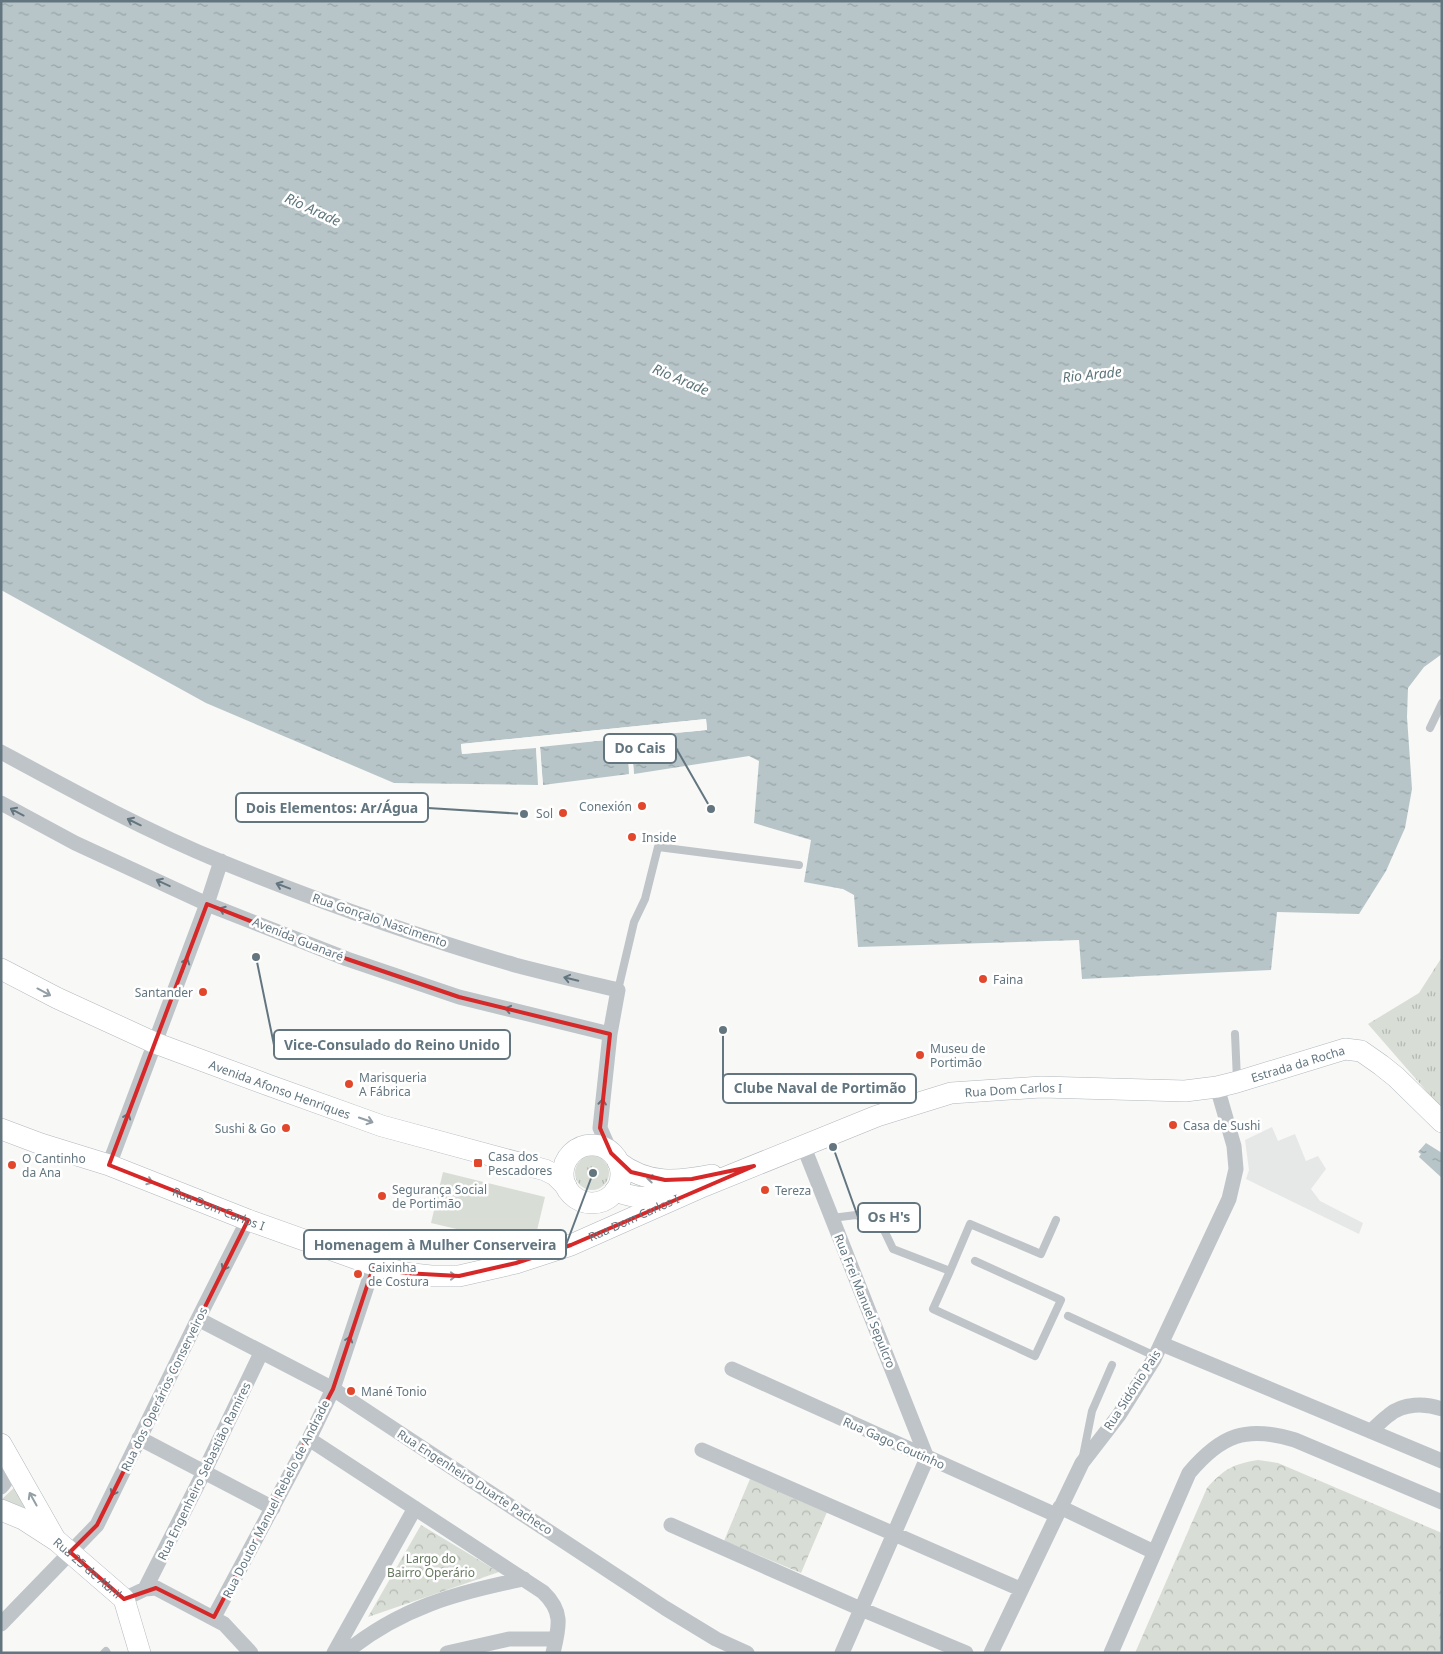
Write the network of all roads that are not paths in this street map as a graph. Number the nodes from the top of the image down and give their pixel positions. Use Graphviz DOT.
graph roads {
  1 [pos="1442,703"];
  2 [pos="1430,728"];
  3 [pos="1,752"];
  4 [pos="1,803"];
  5 [pos="221,861"];
  6 [pos="799,865"];
  7 [pos="207,904"];
  8 [pos="1,969"];
  9 [pos="618,990"];
  10 [pos="610,1034"];
  11 [pos="1235,1034"];
  12 [pos="155,1043"];
  13 [pos="1227,1085"];
  14 [pos="1442,1122"];
  15 [pos="1,1129"];
  16 [pos="803,1145"];
  17 [pos="615,1157"];
  18 [pos="109,1165"];
  19 [pos="754,1166"];
  20 [pos="566,1186"];
  21 [pos="704,1186"];
  22 [pos="608,1196"];
  23 [pos="832,1218"];
  24 [pos="248,1220"];
  25 [pos="1056,1220"];
  26 [pos="571,1245"];
  27 [pos="975,1261"];
  28 [pos="374,1266"];
  29 [pos="950,1271"];
  30 [pos="1068,1316"];
  31 [pos="198,1319"];
  32 [pos="1158,1350"];
  33 [pos="261,1353"];
  34 [pos="1112,1365"];
  35 [pos="732,1369"];
  36 [pos="333,1389"];
  37 [pos="1442,1409"];
  38 [pos="1371,1431"];
  39 [pos="139,1438"];
  40 [pos="309,1439"];
  41 [pos="702,1450"];
  42 [pos="6,1452"];
  43 [pos="927,1458"];
  44 [pos="1442,1460"];
  45 [pos="1082,1463"];
  46 [pos="204,1472"];
  47 [pos="1,1488"];
  48 [pos="1442,1502"];
  49 [pos="272,1508"];
  50 [pos="415,1508"];
  51 [pos="1,1510"];
  52 [pos="1058,1511"];
  53 [pos="671,1525"];
  54 [pos="894,1533"];
  55 [pos="64,1547"];
  56 [pos="1154,1552"];
  57 [pos="524,1579"];
  58 [pos="145,1589"];
  59 [pos="1020,1589"];
  60 [pos="124,1599"];
  61 [pos="861,1609"];
  62 [pos="214,1617"];
  63 [pos="1,1624"];
  64 [pos="554,1646"];
  65 [pos="714,1646"];
  66 [pos="140,1653"];
  67 [pos="251,1653"];
  68 [pos="334,1653"];
  69 [pos="345,1653"];
  70 [pos="447,1653"];
  71 [pos="747,1653"];
  72 [pos="842,1653"];
  73 [pos="966,1653"];
  74 [pos="991,1653"];
  75 [pos="1111,1653"];
  1 -- 2 [label="lane"];
  5 -- 3 [label="street, Rua Gonçalo Nascimento, one-way"];
  7 -- 4 [label="street, Avenida Guanaré, one-way"];
  5 -- 7 [label="street"];
  9 -- 5 [label="street, Rua Gonçalo Nascimento, one-way"];
  6 -- 9 [label="lane"];
  10 -- 7 [label="street, Avenida Guanaré, one-way"];
  12 -- 7 [label="street, one-way"];
  8 -- 12 [label="street, Avenida Afonso Henriques, one-way"];
  9 -- 10 [label="street"];
  17 -- 10 [label="street, one-way"];
  11 -- 13 [label="lane"];
  18 -- 12 [label="street, one-way"];
  12 -- 20 [label="street, Avenida Afonso Henriques, one-way"];
  13 -- 14 [label="street, Estrada da Rocha"];
  13 -- 16 [label="street, Rua Dom Carlos I"];
  13 -- 32 [label="street, Rua Sidónio Pais"];
  15 -- 18 [label="street, Rua Dom Carlos I"];
  16 -- 19 [label="street, Rua Dom Carlos I"];
  16 -- 23 [label="street, Rua Frei Manuel Sepulcro"];
  19 -- 17 [label="street, one-way"];
  17 -- 20 [label="street"];
  17 -- 22 [label="street"];
  18 -- 24 [label="street, Rua Dom Carlos I, one-way"];
  19 -- 21 [label="street, Rua Dom Carlos I"];
  20 -- 22 [label="street"];
  21 -- 22 [label="street"];
  21 -- 26 [label="street, Rua Dom Carlos I"];
  22 -- 26 [label="street"];
  23 -- 29 [label="lane"];
  23 -- 43 [label="street, Rua Frei Manuel Sepulcro"];
  24 -- 28 [label="street, Rua Dom Carlos I"];
  24 -- 31 [label="street, Rua dos Operários Conserveiros, one-way"];
  25 -- 29 [label="lane"];
  28 -- 26 [label="street, Rua Dom Carlos I, one-way"];
  27 -- 29 [label="lane"];
  36 -- 28 [label="street, Rua Doutor Manuel Rebelo de Andrade, one-way"];
  30 -- 32 [label="lane"];
  31 -- 33 [label="street, Rua Engenheiro Duarte Pacheco"];
  31 -- 39 [label="street, Rua dos Operários Conserveiros"];
  32 -- 38 [label="street"];
  32 -- 45 [label="street, Rua Sidónio Pais"];
  33 -- 36 [label="street, Rua Engenheiro Duarte Pacheco"];
  33 -- 46 [label="street, Rua Engenheiro Sebastião Ramires"];
  34 -- 45 [label="lane"];
  35 -- 43 [label="street, Rua Gago Coutinho"];
  36 -- 40 [label="street, Rua Doutor Manuel Rebelo de Andrade"];
  36 -- 65 [label="street, Rua Engenheiro Duarte Pacheco"];
  37 -- 38 [label="street"];
  38 -- 44 [label="street"];
  39 -- 46 [label="street"];
  39 -- 55 [label="street, Rua dos Operários Conserveiros, one-way"];
  40 -- 49 [label="street, Rua Doutor Manuel Rebelo de Andrade"];
  40 -- 50 [label="street"];
  41 -- 54 [label="street"];
  42 -- 47 [label="street"];
  55 -- 42 [label="street, one-way"];
  43 -- 52 [label="street, Rua Gago Coutinho"];
  43 -- 54 [label="street"];
  45 -- 52 [label="street, Rua Sidónio Pais"];
  46 -- 49 [label="street"];
  46 -- 58 [label="street, Rua Engenheiro Sebastião Ramires"];
  48 -- 56 [label="street"];
  49 -- 62 [label="street, Rua Doutor Manuel Rebelo de Andrade"];
  50 -- 57 [label="street"];
  50 -- 68 [label="street"];
  51 -- 55 [label="street, Rua 25 de Abril"];
  52 -- 56 [label="street, Rua Gago Coutinho"];
  52 -- 59 [label="street, Rua Sidónio Pais"];
  53 -- 61 [label="street"];
  54 -- 59 [label="street"];
  54 -- 61 [label="street"];
  55 -- 60 [label="street, Rua 25 de Abril"];
  55 -- 63 [label="street, Rua dos Operários Conserveiros"];
  56 -- 75 [label="street"];
  57 -- 64 [label="street"];
  57 -- 69 [label="street"];
  58 -- 60 [label="street"];
  58 -- 62 [label="street"];
  59 -- 74 [label="street, Rua Sidónio Pais"];
  60 -- 66 [label="street, Rua 25 de Abril"];
  61 -- 72 [label="street"];
  61 -- 73 [label="street"];
  62 -- 67 [label="street"];
  64 -- 70 [label="street"];
  65 -- 71 [label="street, Rua Engenheiro Duarte Pacheco"];
}
